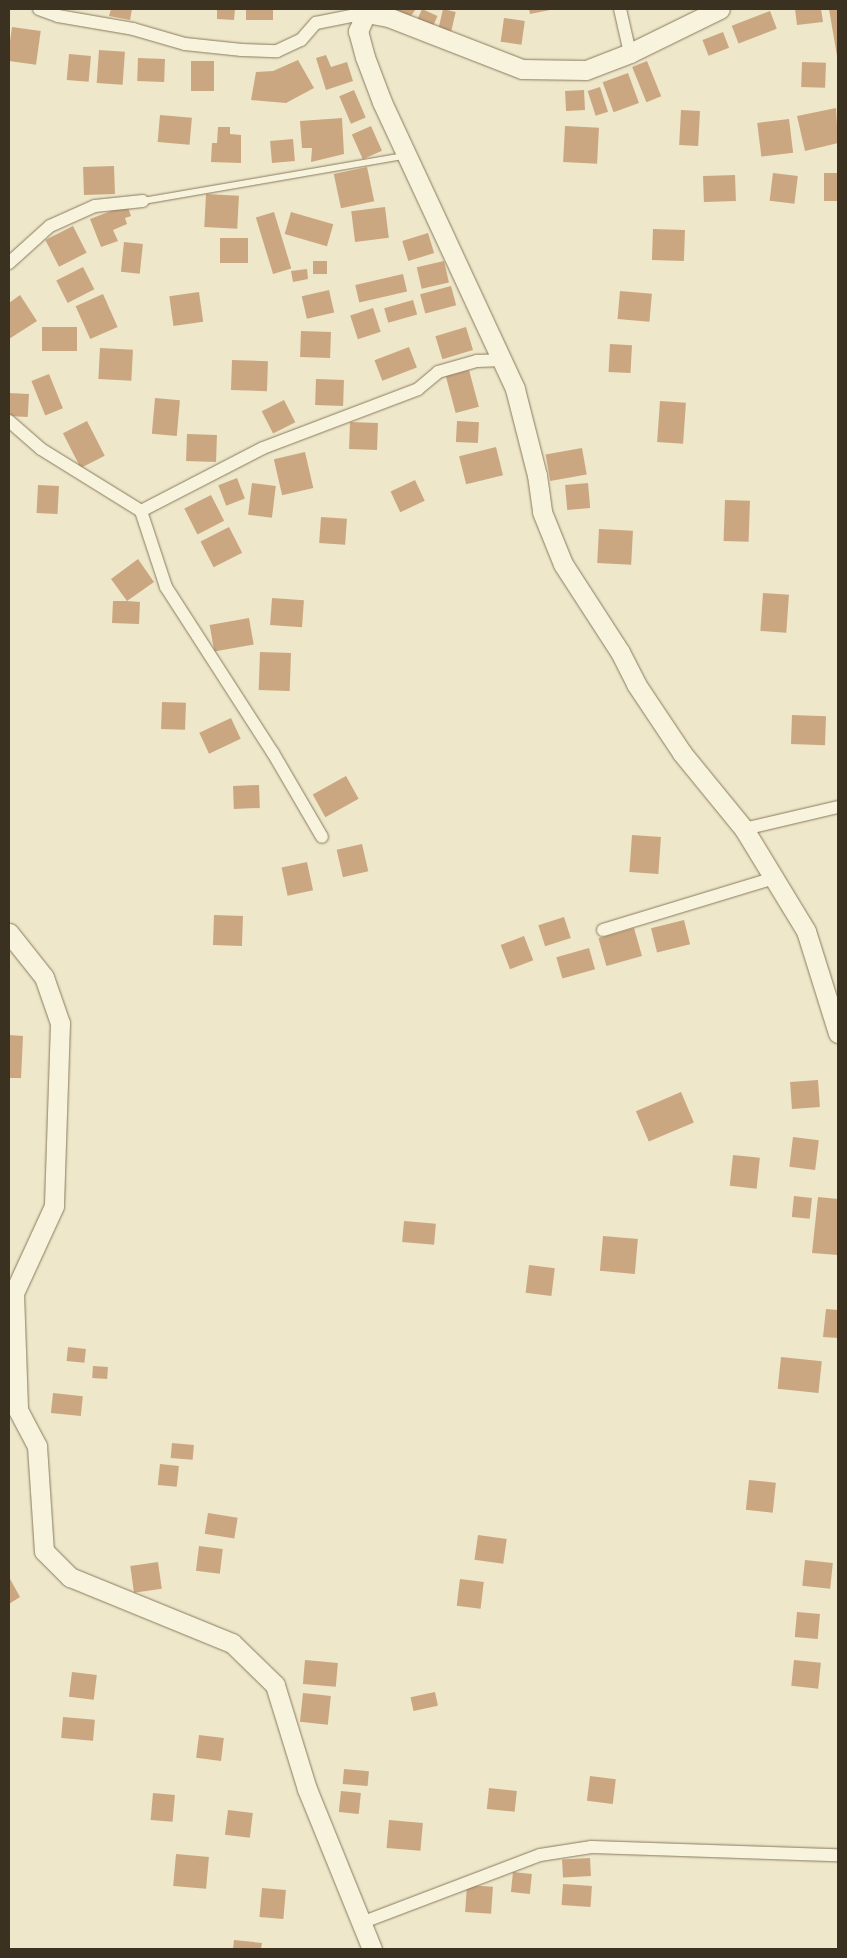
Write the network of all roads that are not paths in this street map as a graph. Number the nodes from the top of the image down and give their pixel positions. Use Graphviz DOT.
graph roads {
  1 [pos="39,9"];
  2 [pos="620,9"];
  3 [pos="720,9"];
  4 [pos="365,11"];
  5 [pos="630,53"];
  6 [pos="407,156"];
  7 [pos="143,201"];
  8 [pos="9,263"];
  9 [pos="503,360"];
  10 [pos="9,420"];
  11 [pos="141,511"];
  12 [pos="838,807"];
  13 [pos="744,829"];
  14 [pos="322,837"];
  15 [pos="774,878"];
  16 [pos="603,930"];
  17 [pos="9,934"];
  18 [pos="838,1033"];
  19 [pos="838,1855"];
  20 [pos="362,1923"];
  21 [pos="372,1949"];
  1 -- 4 [label="street"];
  2 -- 5 [label="street"];
  3 -- 5 [label="main road"];
  4 -- 5 [label="main road"];
  4 -- 6 [label="main road"];
  6 -- 7 [label="lane"];
  6 -- 9 [label="main road"];
  7 -- 8 [label="street"];
  9 -- 11 [label="street"];
  9 -- 13 [label="main road"];
  10 -- 11 [label="street"];
  11 -- 14 [label="street"];
  12 -- 13 [label="street"];
  13 -- 15 [label="main road"];
  15 -- 16 [label="street"];
  15 -- 18 [label="main road"];
  17 -- 20 [label="main road"];
  19 -- 20 [label="street"];
  20 -- 21 [label="main road"];
}
